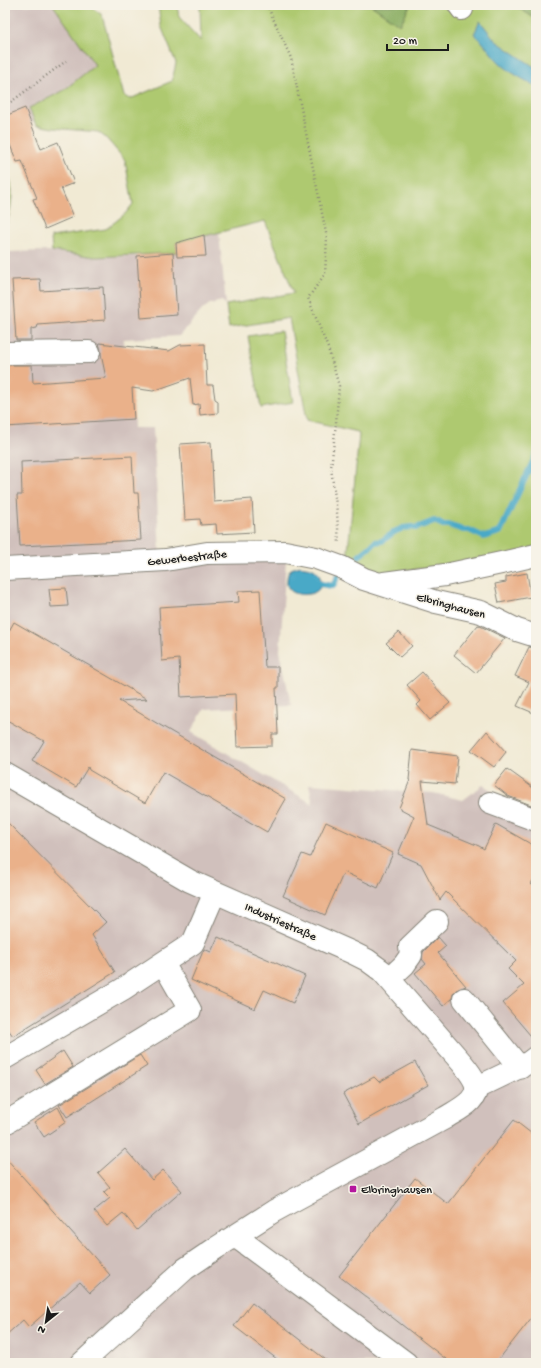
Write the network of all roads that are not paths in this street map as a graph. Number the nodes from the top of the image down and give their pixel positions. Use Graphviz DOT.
graph roads {
  1 [pos="89,352"];
  2 [pos="5,353"];
  3 [pos="536,555"];
  4 [pos="5,569"];
  5 [pos="372,581"];
  6 [pos="536,636"];
  7 [pos="5,774"];
  8 [pos="490,803"];
  9 [pos="536,820"];
  10 [pos="215,892"];
  11 [pos="437,921"];
  12 [pos="163,963"];
  13 [pos="389,979"];
  14 [pos="464,999"];
  15 [pos="5,1058"];
  16 [pos="528,1062"];
  17 [pos="476,1088"];
  18 [pos="7,1122"];
  19 [pos="235,1236"];
  20 [pos="82,1363"];
  21 [pos="406,1363"];
  1 -- 2 [label="street"];
  3 -- 5 [label="street"];
  4 -- 5 [label="street, Gewerbestraße"];
  5 -- 6 [label="street, Elbringhausen"];
  7 -- 10 [label="street, Industriestraße"];
  8 -- 9 [label="street"];
  10 -- 12 [label="street"];
  10 -- 13 [label="street, Industriestraße"];
  11 -- 13 [label="street"];
  12 -- 15 [label="street"];
  12 -- 18 [label="street"];
  13 -- 17 [label="street, Industriestraße"];
  14 -- 16 [label="street"];
  16 -- 17 [label="street"];
  17 -- 19 [label="street"];
  19 -- 20 [label="street"];
  19 -- 21 [label="street"];
}
